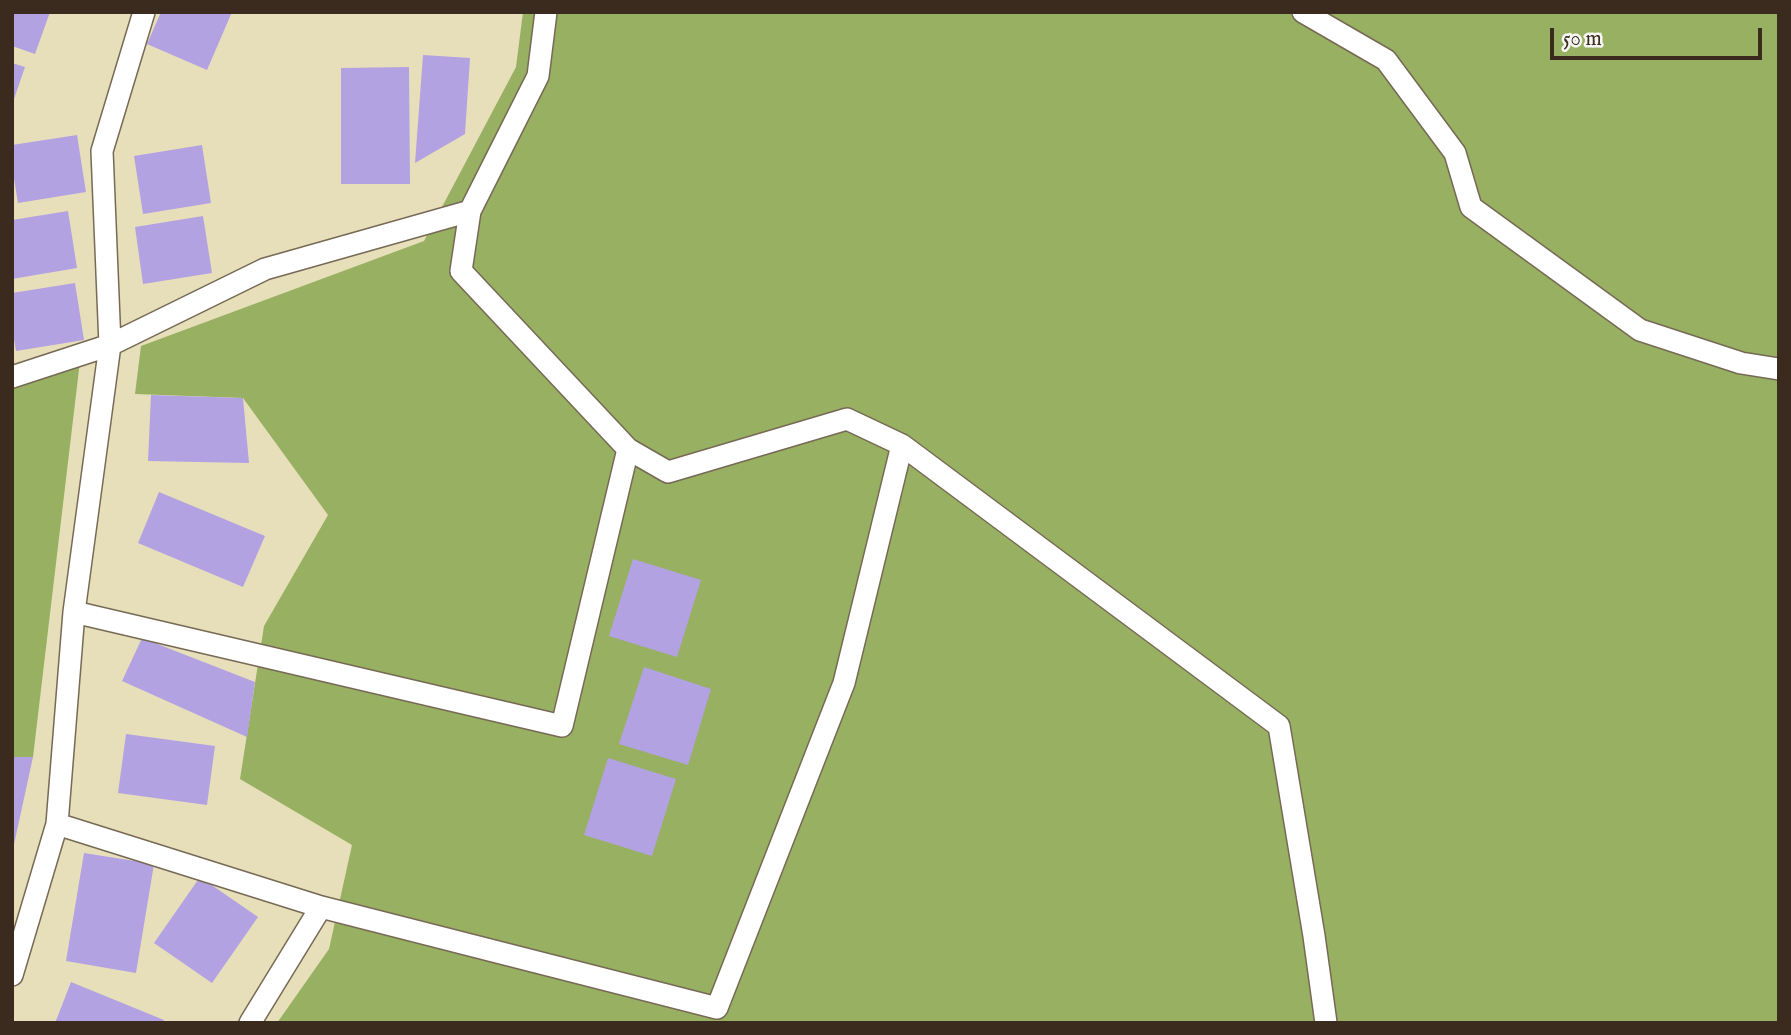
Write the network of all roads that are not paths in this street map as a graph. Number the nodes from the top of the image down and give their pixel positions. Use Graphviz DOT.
graph roads {
  1 [pos="144,12"];
  2 [pos="546,12"];
  3 [pos="1303,12"];
  4 [pos="470,211"];
  5 [pos="110,345"];
  6 [pos="1779,369"];
  7 [pos="12,377"];
  8 [pos="902,445"];
  9 [pos="628,449"];
  10 [pos="74,612"];
  11 [pos="57,824"];
  12 [pos="321,907"];
  13 [pos="12,975"];
  14 [pos="250,1023"];
  15 [pos="1326,1023"];
  1 -- 5 [label="street"];
  2 -- 4 [label="street"];
  3 -- 6 [label="street"];
  4 -- 5 [label="street"];
  4 -- 9 [label="street"];
  5 -- 7 [label="street"];
  5 -- 10 [label="street"];
  8 -- 9 [label="street"];
  8 -- 12 [label="street"];
  8 -- 15 [label="street"];
  9 -- 10 [label="street"];
  10 -- 11 [label="street"];
  11 -- 12 [label="street"];
  11 -- 13 [label="street"];
  12 -- 14 [label="street"];
}
